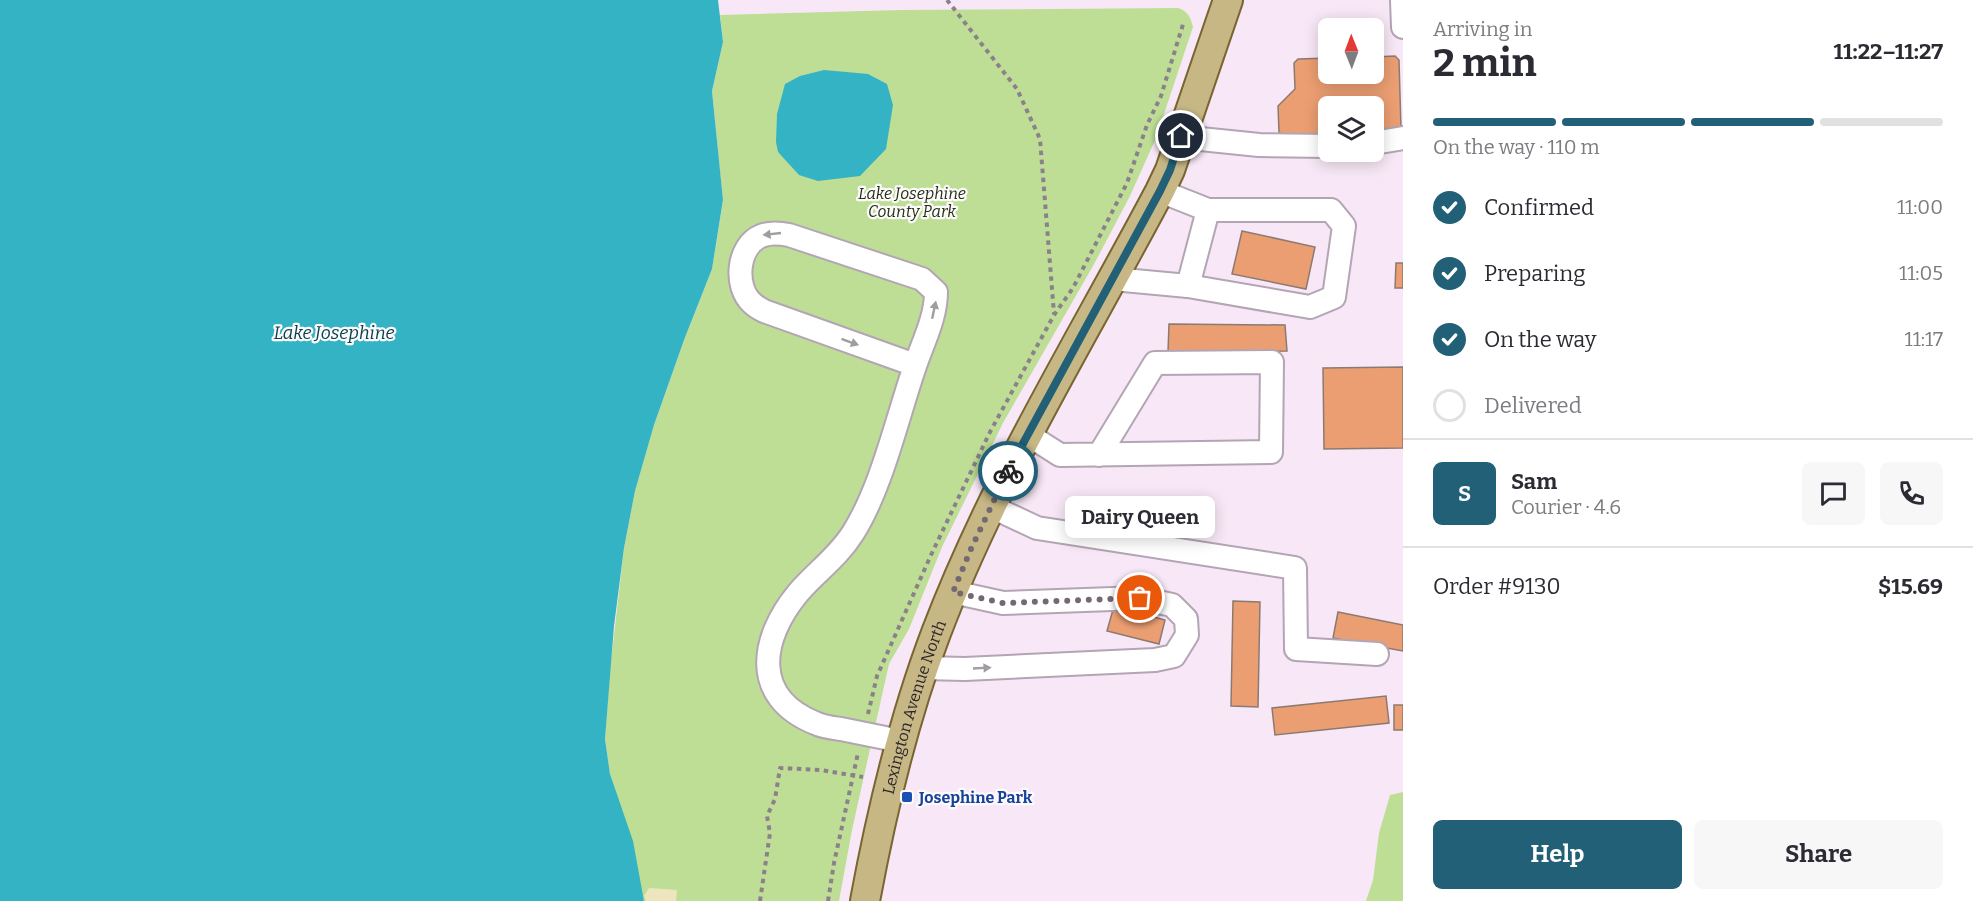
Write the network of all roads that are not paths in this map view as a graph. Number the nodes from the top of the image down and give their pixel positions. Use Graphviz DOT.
graph roads {
  1 [pos="1228,0"];
  2 [pos="1402,0"];
  3 [pos="1403,27"];
  4 [pos="1181,136"];
  5 [pos="1403,138"];
  6 [pos="1384,142"];
  7 [pos="1318,146"];
  8 [pos="1160,191"];
  9 [pos="1208,210"];
  10 [pos="1113,279"];
  11 [pos="1188,286"];
  12 [pos="915,365"];
  13 [pos="1027,434"];
  14 [pos="1099,455"];
  15 [pos="990,506"];
  16 [pos="953,592"];
  17 [pos="1377,654"];
  18 [pos="923,668"];
  19 [pos="900,741"];
  20 [pos="865,901"];
  1 -- 4 [label="main road, Lexington Avenue North"];
  2 -- 3 [label="lane"];
  4 -- 7 [label="lane"];
  4 -- 8 [label="main road, Lexington Avenue North"];
  5 -- 6 [label="lane"];
  8 -- 9 [label="lane"];
  8 -- 10 [label="main road, Lexington Avenue North"];
  9 -- 11 [label="lane"];
  9 -- 11 [label="lane"];
  10 -- 11 [label="lane"];
  10 -- 13 [label="main road, Lexington Avenue North"];
  12 -- 12 [label="lane, one-way"];
  12 -- 19 [label="lane"];
  13 -- 14 [label="lane"];
  13 -- 15 [label="main road, Lexington Avenue North"];
  14 -- 14 [label="lane"];
  15 -- 16 [label="main road, Lexington Avenue North"];
  15 -- 17 [label="lane"];
  16 -- 18 [label="main road, Lexington Avenue North"];
  18 -- 16 [label="lane, one-way"];
  18 -- 19 [label="main road, Lexington Avenue North"];
  19 -- 20 [label="main road, Lexington Avenue North"];
}
